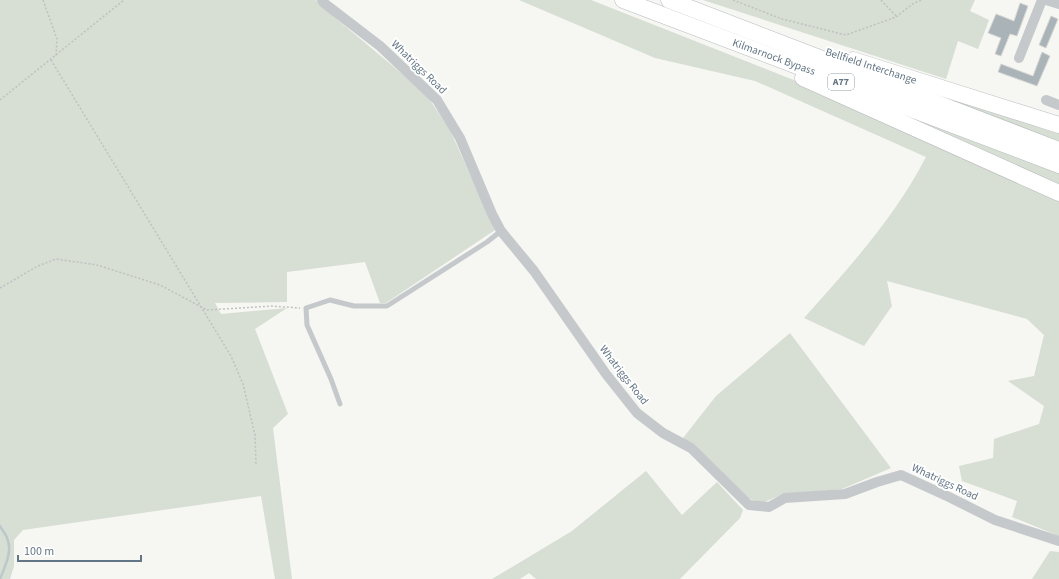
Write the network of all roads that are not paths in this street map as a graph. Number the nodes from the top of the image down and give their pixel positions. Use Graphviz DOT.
graph roads {
  1 [pos="322,0"];
  2 [pos="623,0"];
  3 [pos="1042,0"];
  4 [pos="1046,0"];
  5 [pos="676,3"];
  6 [pos="1059,4"];
  7 [pos="669,18"];
  8 [pos="1019,58"];
  9 [pos="1046,100"];
  10 [pos="1059,105"];
  11 [pos="1059,125"];
  12 [pos="1059,150"];
  13 [pos="1059,164"];
  14 [pos="1059,194"];
  15 [pos="501,231"];
  16 [pos="340,404"];
  17 [pos="1059,541"];
  1 -- 15 [label="street, Whatriggs Road"];
  2 -- 7 [label="highway, Kilmarnock Bypass / A77"];
  3 -- 8 [label="street"];
  4 -- 6 [label="street"];
  5 -- 11 [label="highway, Bellfield Interchange / A77"];
  5 -- 12 [label="highway, Kilmarnock Bypass / A77"];
  7 -- 13 [label="highway, Kilmarnock Bypass / A77"];
  7 -- 14 [label="highway, A77"];
  9 -- 10 [label="street"];
  15 -- 16 [label="lane"];
  15 -- 17 [label="street, Whatriggs Road"];
}
